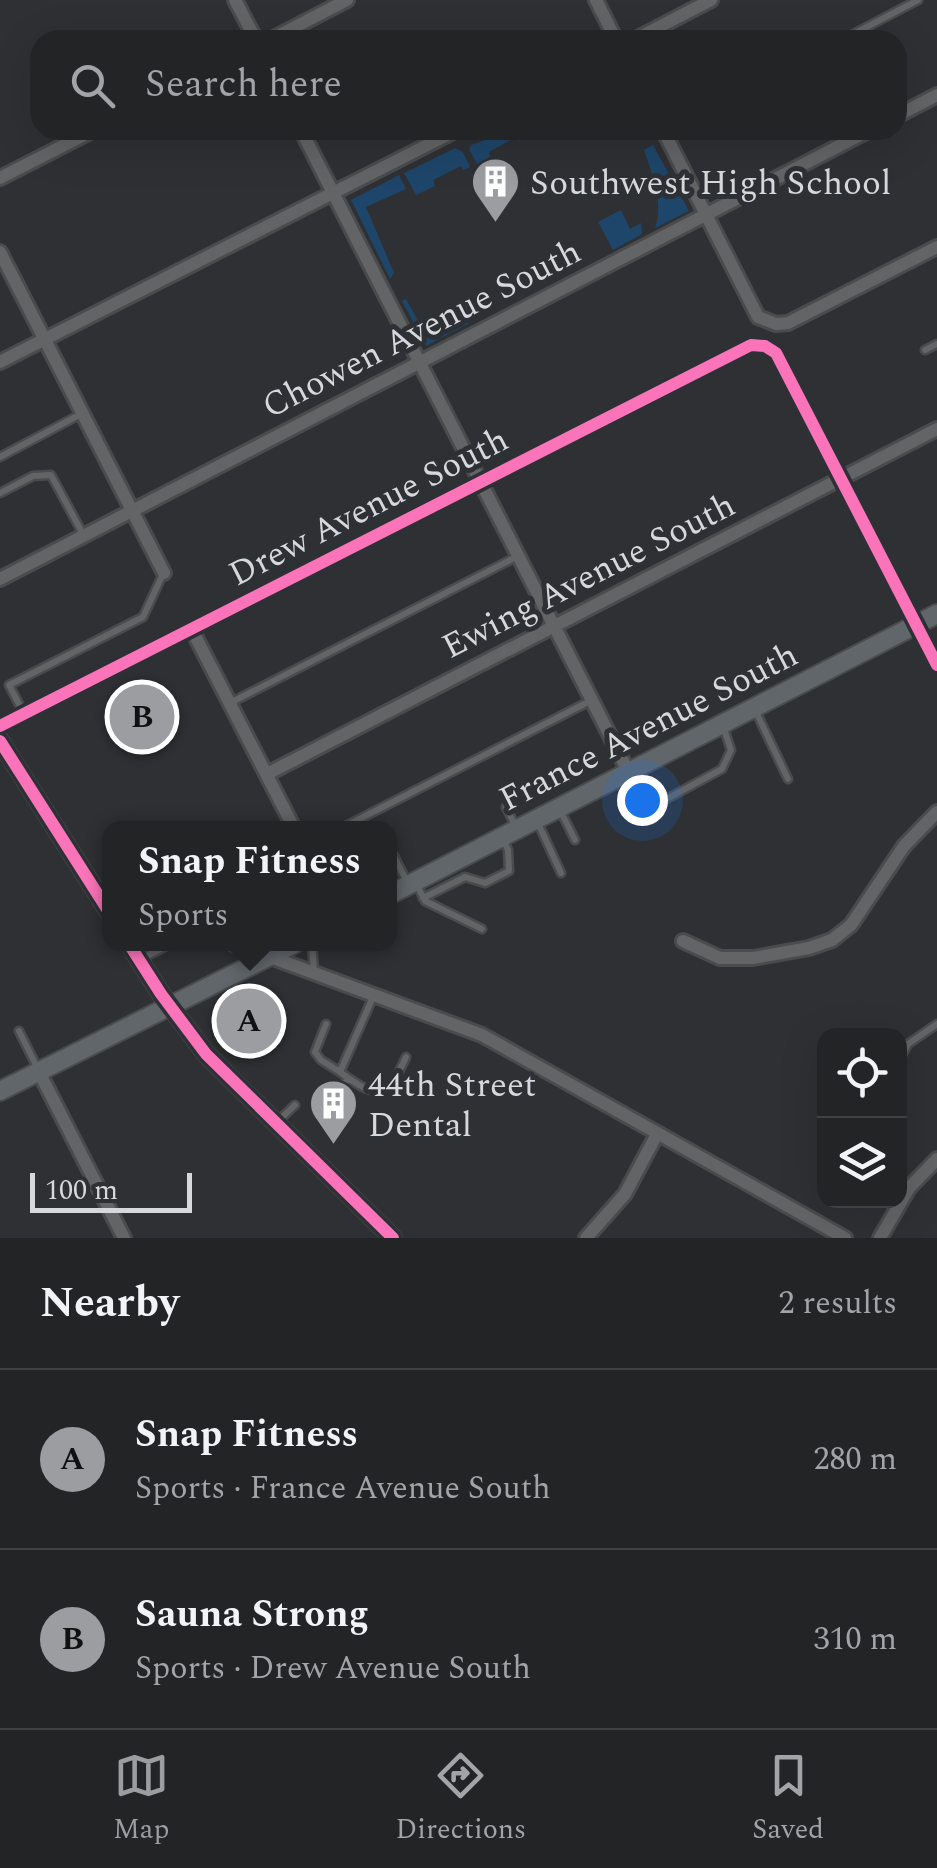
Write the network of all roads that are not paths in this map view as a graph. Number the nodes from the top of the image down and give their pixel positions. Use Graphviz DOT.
graph roads {
  1 [pos="235,0"];
  2 [pos="347,0"];
  3 [pos="596,0"];
  4 [pos="711,0"];
  5 [pos="918,0"];
  6 [pos="251,30"];
  7 [pos="289,30"];
  8 [pos="611,30"];
  9 [pos="653,30"];
  10 [pos="861,30"];
  11 [pos="937,95"];
  12 [pos="907,111"];
  13 [pos="74,140"];
  14 [pos="306,140"];
  15 [pos="437,140"];
  16 [pos="670,140"];
  17 [pos="850,140"];
  18 [pos="0,178"];
  19 [pos="333,193"];
  20 [pos="706,214"];
  21 [pos="937,247"];
  22 [pos="0,252"];
  23 [pos="44,339"];
  24 [pos="937,344"];
  25 [pos="925,350"];
  26 [pos="0,362"];
  27 [pos="420,362"];
  28 [pos="82,414"];
  29 [pos="937,429"];
  30 [pos="0,457"];
  31 [pos="840,478"];
  32 [pos="481,481"];
  33 [pos="0,493"];
  34 [pos="131,510"];
  35 [pos="84,534"];
  36 [pos="519,556"];
  37 [pos="164,573"];
  38 [pos="0,578"];
  39 [pos="937,614"];
  40 [pos="554,626"];
  41 [pos="916,626"];
  42 [pos="192,630"];
  43 [pos="937,665"];
  44 [pos="592,700"];
  45 [pos="230,703"];
  46 [pos="754,708"];
  47 [pos="24,714"];
  48 [pos="722,724"];
  49 [pos="0,726"];
  50 [pos="0,741"];
  51 [pos="633,771"];
  52 [pos="267,774"];
  53 [pos="788,779"];
  54 [pos="506,807"];
  55 [pos="560,810"];
  56 [pos="937,812"];
  57 [pos="537,820"];
  58 [pos="290,821"];
  59 [pos="356,821"];
  60 [pos="510,834"];
  61 [pos="575,840"];
  62 [pos="397,860"];
  63 [pos="561,873"];
  64 [pos="416,889"];
  65 [pos="397,894"];
  66 [pos="102,901"];
  67 [pos="482,929"];
  68 [pos="683,941"];
  69 [pos="134,951"];
  70 [pos="157,951"];
  71 [pos="257,951"];
  72 [pos="279,951"];
  73 [pos="312,951"];
  74 [pos="268,956"];
  75 [pos="140,960"];
  76 [pos="314,972"];
  77 [pos="374,994"];
  78 [pos="170,1005"];
  79 [pos="326,1024"];
  80 [pos="937,1024"];
  81 [pos="18,1031"];
  82 [pos="907,1046"];
  83 [pos="406,1057"];
  84 [pos="40,1072"];
  85 [pos="340,1072"];
  86 [pos="348,1078"];
  87 [pos="4,1084"];
  88 [pos="294,1105"];
  89 [pos="328,1111"];
  90 [pos="276,1123"];
  91 [pos="656,1134"];
  92 [pos="937,1159"];
  93 [pos="124,1238"];
  94 [pos="393,1238"];
  95 [pos="586,1238"];
  96 [pos="845,1238"];
  97 [pos="880,1238"];
  1 -- 6 [label="street"];
  2 -- 7 [label="street"];
  3 -- 8 [label="street"];
  4 -- 9 [label="street"];
  5 -- 10 [label="lane"];
  11 -- 12 [label="street"];
  13 -- 18 [label="street"];
  14 -- 19 [label="street"];
  15 -- 19 [label="street"];
  16 -- 20 [label="street"];
  17 -- 20 [label="street, Chowen Avenue South"];
  19 -- 23 [label="street"];
  19 -- 27 [label="street"];
  20 -- 21 [label="street"];
  20 -- 27 [label="street, Chowen Avenue South"];
  22 -- 23 [label="street"];
  23 -- 26 [label="street"];
  23 -- 28 [label="street"];
  24 -- 25 [label="lane"];
  27 -- 32 [label="street"];
  27 -- 34 [label="street, Chowen Avenue South"];
  28 -- 30 [label="lane"];
  28 -- 34 [label="street"];
  29 -- 31 [label="street, Ewing Avenue South"];
  31 -- 32 [label="street, Drew Avenue South"];
  31 -- 40 [label="street, Ewing Avenue South"];
  31 -- 41 [label="street"];
  32 -- 36 [label="street"];
  32 -- 42 [label="street, Drew Avenue South"];
  33 -- 35 [label="lane"];
  34 -- 35 [label="street, Chowen Avenue South"];
  34 -- 37 [label="street"];
  35 -- 38 [label="street, Chowen Avenue South"];
  36 -- 40 [label="street"];
  36 -- 45 [label="lane"];
  37 -- 47 [label="lane"];
  39 -- 41 [label="main road, France Avenue South"];
  40 -- 44 [label="street"];
  40 -- 52 [label="street, Ewing Avenue South"];
  41 -- 43 [label="street"];
  41 -- 46 [label="main road, France Avenue South"];
  42 -- 45 [label="street"];
  42 -- 47 [label="street, Drew Avenue South"];
  44 -- 51 [label="street"];
  44 -- 59 [label="lane"];
  45 -- 52 [label="street"];
  46 -- 48 [label="main road, France Avenue South"];
  46 -- 53 [label="lane"];
  47 -- 49 [label="street, Drew Avenue South"];
  48 -- 51 [label="main road, France Avenue South"];
  48 -- 51 [label="lane"];
  50 -- 66 [label="street"];
  51 -- 55 [label="main road, France Avenue South"];
  52 -- 58 [label="street"];
  54 -- 60 [label="lane"];
  55 -- 57 [label="main road, France Avenue South"];
  55 -- 61 [label="lane"];
  56 -- 68 [label="street"];
  57 -- 60 [label="main road, France Avenue South"];
  57 -- 63 [label="lane"];
  60 -- 64 [label="main road, France Avenue South"];
  60 -- 64 [label="lane"];
  62 -- 64 [label="lane"];
  64 -- 65 [label="main road, France Avenue South"];
  64 -- 67 [label="lane"];
  69 -- 75 [label="street"];
  70 -- 75 [label="lane"];
  71 -- 74 [label="street"];
  72 -- 74 [label="main road"];
  73 -- 76 [label="lane"];
  74 -- 76 [label="street"];
  74 -- 78 [label="main road"];
  75 -- 78 [label="street"];
  76 -- 77 [label="street"];
  77 -- 85 [label="lane"];
  77 -- 91 [label="street"];
  78 -- 84 [label="main road"];
  78 -- 90 [label="street"];
  79 -- 85 [label="lane"];
  80 -- 82 [label="lane"];
  81 -- 84 [label="lane"];
  83 -- 86 [label="lane"];
  84 -- 87 [label="main road"];
  84 -- 93 [label="street"];
  85 -- 86 [label="lane"];
  86 -- 89 [label="lane"];
  88 -- 90 [label="lane"];
  90 -- 94 [label="street"];
  91 -- 95 [label="street"];
  91 -- 96 [label="street"];
  92 -- 97 [label="street"];
}
